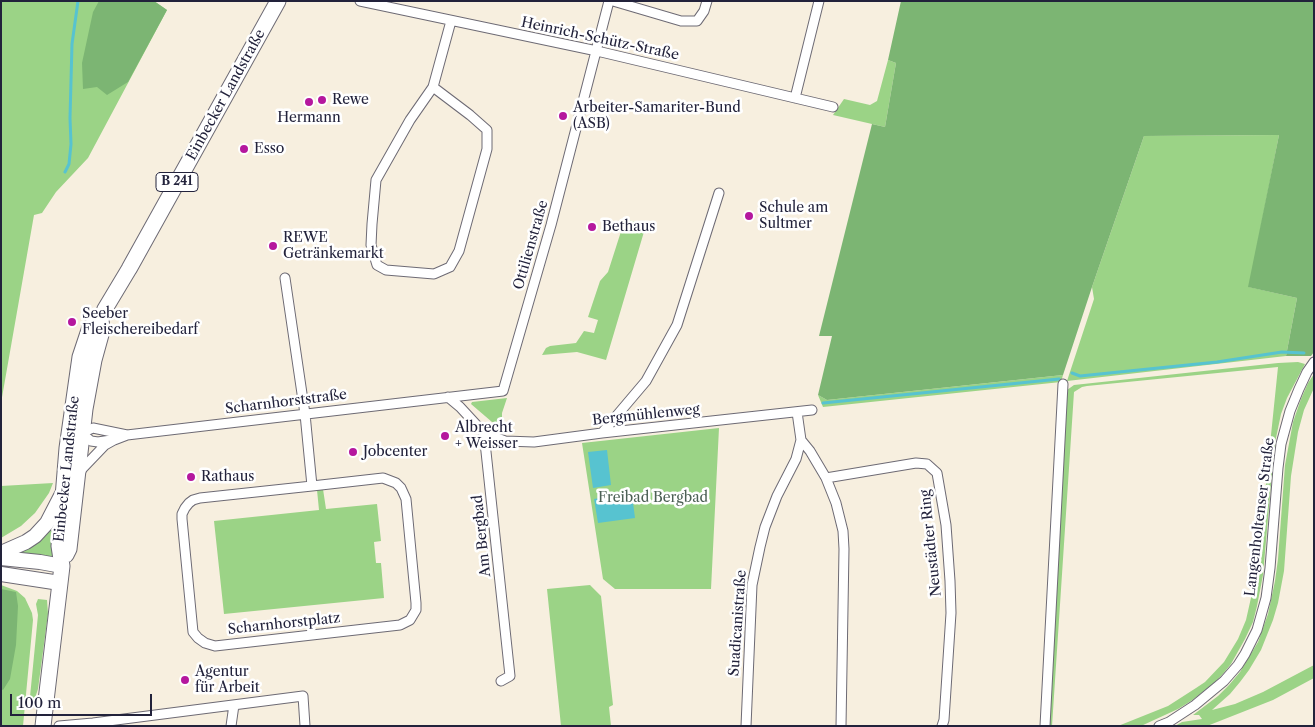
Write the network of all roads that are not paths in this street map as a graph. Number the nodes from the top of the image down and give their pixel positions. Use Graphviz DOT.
graph roads {
  1 [pos="278,1"];
  2 [pos="360,1"];
  3 [pos="609,1"];
  4 [pos="614,1"];
  5 [pos="706,1"];
  6 [pos="819,1"];
  7 [pos="451,21"];
  8 [pos="596,51"];
  9 [pos="434,87"];
  10 [pos="795,98"];
  11 [pos="833,107"];
  12 [pos="719,193"];
  13 [pos="285,278"];
  14 [pos="1314,362"];
  15 [pos="1063,384"];
  16 [pos="448,397"];
  17 [pos="812,410"];
  18 [pos="797,412"];
  19 [pos="305,414"];
  20 [pos="76,432"];
  21 [pos="484,433"];
  22 [pos="602,433"];
  23 [pos="127,435"];
  24 [pos="114,440"];
  25 [pos="801,440"];
  26 [pos="826,478"];
  27 [pos="312,486"];
  28 [pos="70,487"];
  29 [pos="1,553"];
  30 [pos="1,558"];
  31 [pos="62,566"];
  32 [pos="1,574"];
  33 [pos="60,583"];
  34 [pos="501,681"];
  35 [pos="234,705"];
  36 [pos="43,726"];
  37 [pos="59,726"];
  38 [pos="231,726"];
  39 [pos="305,726"];
  40 [pos="746,726"];
  41 [pos="841,726"];
  42 [pos="942,726"];
  43 [pos="1045,726"];
  44 [pos="1159,726"];
  1 -- 20 [label="main road, Einbecker Landstraße / B 241"];
  2 -- 7 [label="street, Heinrich-Schütz-Straße"];
  3 -- 8 [label="street"];
  4 -- 5 [label="street"];
  6 -- 10 [label="street"];
  7 -- 8 [label="street, Heinrich-Schütz-Straße"];
  7 -- 9 [label="street"];
  8 -- 10 [label="street, Heinrich-Schütz-Straße"];
  8 -- 16 [label="street, Ottilienstraße"];
  9 -- 9 [label="street"];
  10 -- 11 [label="street, Heinrich-Schütz-Straße"];
  12 -- 22 [label="street"];
  13 -- 19 [label="street"];
  14 -- 44 [label="street, Langenholtenser Straße"];
  15 -- 43 [label="street"];
  16 -- 19 [label="street, Scharnhorststraße"];
  16 -- 21 [label="street"];
  17 -- 18 [label="street, Bergmühlenweg"];
  18 -- 22 [label="street, Bergmühlenweg"];
  18 -- 25 [label="street"];
  19 -- 23 [label="street, Scharnhorststraße"];
  19 -- 27 [label="street"];
  20 -- 23 [label="street, Scharnhorststraße"];
  20 -- 24 [label="street, Scharnhorststraße"];
  20 -- 28 [label="main road, Einbecker Landstraße / B 241"];
  21 -- 22 [label="street, Bergmühlenweg"];
  21 -- 34 [label="street, Am Bergbad"];
  23 -- 24 [label="street, Scharnhorststraße"];
  24 -- 28 [label="street, Scharnhorststraße"];
  25 -- 26 [label="street"];
  25 -- 40 [label="street, Suadicanistraße"];
  26 -- 41 [label="street"];
  26 -- 42 [label="street, Neustädter Ring"];
  27 -- 27 [label="street, Scharnhorstplatz"];
  28 -- 29 [label="street"];
  28 -- 31 [label="main road, Einbecker Landstraße / B 241"];
  30 -- 31 [label="street"];
  31 -- 33 [label="main road, Einbecker Landstraße / B 241"];
  32 -- 33 [label="street"];
  33 -- 36 [label="main road, Einbecker Landstraße / B 241"];
  35 -- 37 [label="street"];
  35 -- 38 [label="street"];
  35 -- 39 [label="street"];
}
